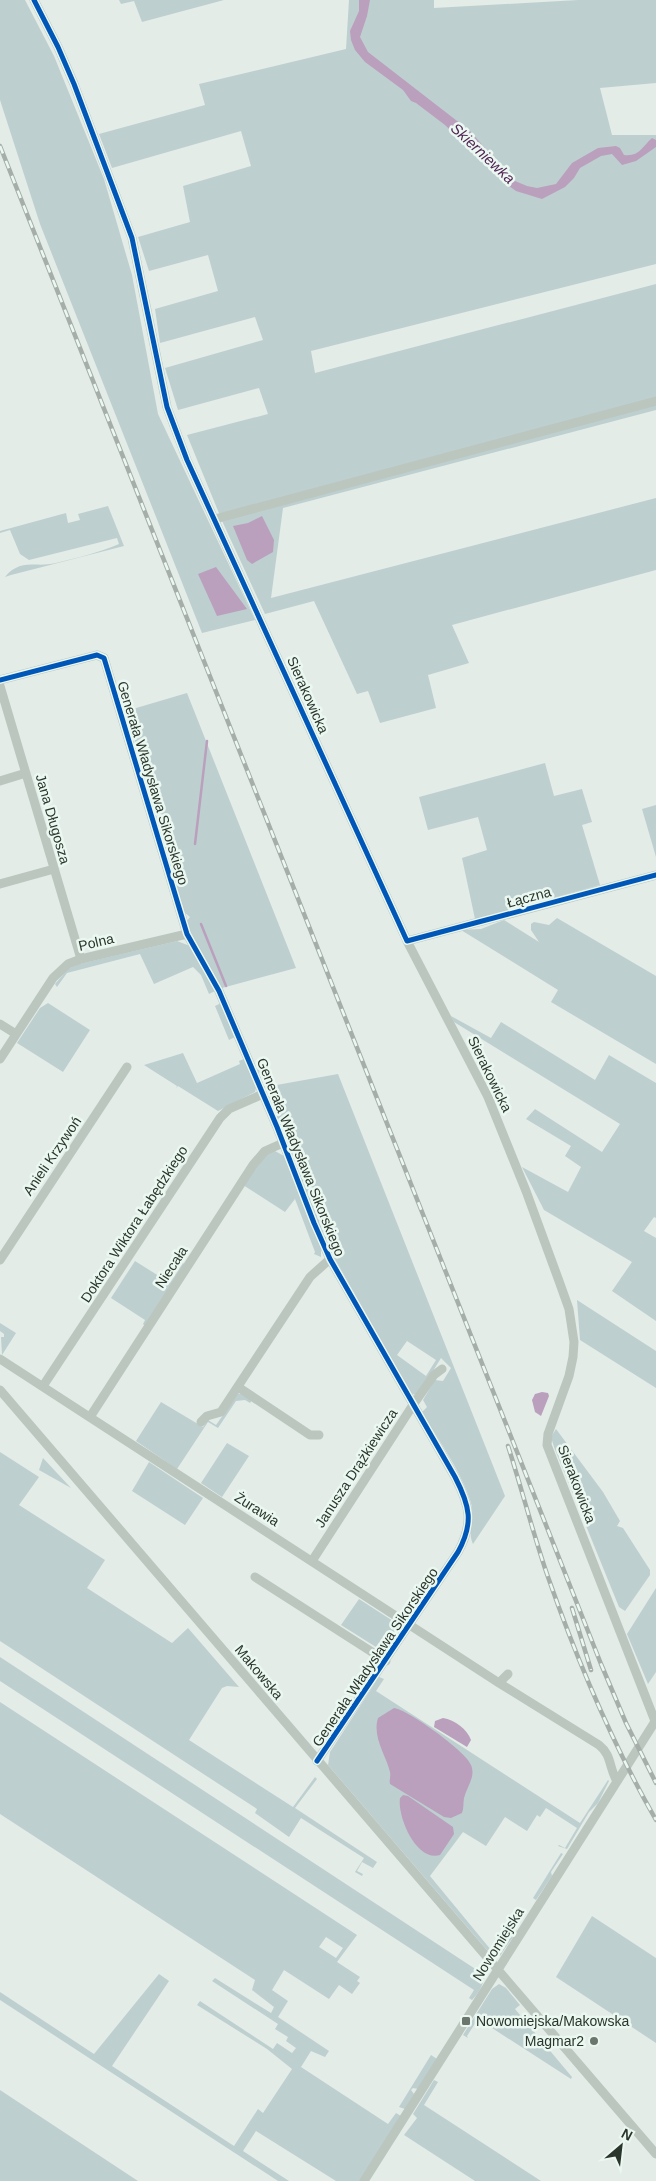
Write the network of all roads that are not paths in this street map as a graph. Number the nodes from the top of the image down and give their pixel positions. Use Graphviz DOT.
graph roads {
  1 [pos="34,0"];
  2 [pos="656,401"];
  3 [pos="215,520"];
  4 [pos="0,680"];
  5 [pos="0,686"];
  6 [pos="26,774"];
  7 [pos="0,781"];
  8 [pos="54,869"];
  9 [pos="656,875"];
  10 [pos="0,884"];
  11 [pos="187,934"];
  12 [pos="407,941"];
  13 [pos="81,959"];
  14 [pos="0,1024"];
  15 [pos="16,1034"];
  16 [pos="0,1059"];
  17 [pos="127,1067"];
  18 [pos="263,1094"];
  19 [pos="284,1142"];
  20 [pos="330,1259"];
  21 [pos="0,1260"];
  22 [pos="0,1358"];
  23 [pos="442,1369"];
  24 [pos="43,1386"];
  25 [pos="238,1387"];
  26 [pos="0,1390"];
  27 [pos="413,1405"];
  28 [pos="90,1417"];
  29 [pos="201,1422"];
  30 [pos="319,1435"];
  31 [pos="312,1561"];
  32 [pos="255,1577"];
  33 [pos="411,1624"];
  34 [pos="386,1661"];
  35 [pos="508,1674"];
  36 [pos="499,1683"];
  37 [pos="656,1721"];
  38 [pos="317,1761"];
  39 [pos="617,1781"];
  40 [pos="498,1971"];
  41 [pos="656,2154"];
  42 [pos="364,2181"];
  1 -- 3 [label="street, Sierakowicka"];
  2 -- 3 [label="street"];
  3 -- 12 [label="street, Sierakowicka"];
  4 -- 11 [label="street, Generała Władysława Sikorskiego"];
  5 -- 6 [label="street, Jana Długosza"];
  6 -- 7 [label="street"];
  6 -- 8 [label="street, Jana Długosza"];
  8 -- 10 [label="street"];
  8 -- 13 [label="street, Jana Długosza"];
  9 -- 12 [label="street, Łączna"];
  11 -- 13 [label="street, Polna"];
  11 -- 18 [label="street, Generała Władysława Sikorskiego"];
  12 -- 37 [label="street, Sierakowicka"];
  13 -- 15 [label="street, Polna"];
  14 -- 15 [label="street"];
  15 -- 16 [label="street, Polna"];
  17 -- 21 [label="street, Anieli Krzywoń"];
  18 -- 19 [label="street, Generała Władysława Sikorskiego"];
  18 -- 24 [label="street, Doktora Wiktora Łabędzkiego"];
  19 -- 20 [label="street, Generała Władysława Sikorskiego"];
  19 -- 28 [label="street, Niecała"];
  20 -- 25 [label="street"];
  20 -- 27 [label="street, Generała Władysława Sikorskiego"];
  22 -- 24 [label="street, Żurawia"];
  23 -- 27 [label="street, Janusza Drążkiewicza"];
  24 -- 28 [label="street, Żurawia"];
  25 -- 29 [label="street"];
  25 -- 30 [label="street"];
  26 -- 38 [label="street, Makowska"];
  27 -- 31 [label="street, Janusza Drążkiewicza"];
  27 -- 33 [label="street, Generała Władysława Sikorskiego"];
  28 -- 31 [label="street, Żurawia"];
  31 -- 33 [label="street, Żurawia"];
  32 -- 34 [label="street"];
  33 -- 34 [label="street, Generała Władysława Sikorskiego"];
  33 -- 36 [label="street, Żurawia"];
  34 -- 38 [label="street, Generała Władysława Sikorskiego"];
  35 -- 36 [label="street"];
  36 -- 39 [label="street, Żurawia"];
  37 -- 39 [label="street, Nowomiejska"];
  38 -- 40 [label="street, Makowska"];
  39 -- 40 [label="street, Nowomiejska"];
  40 -- 41 [label="street, Makowska"];
  40 -- 42 [label="street, Nowomiejska"];
}
